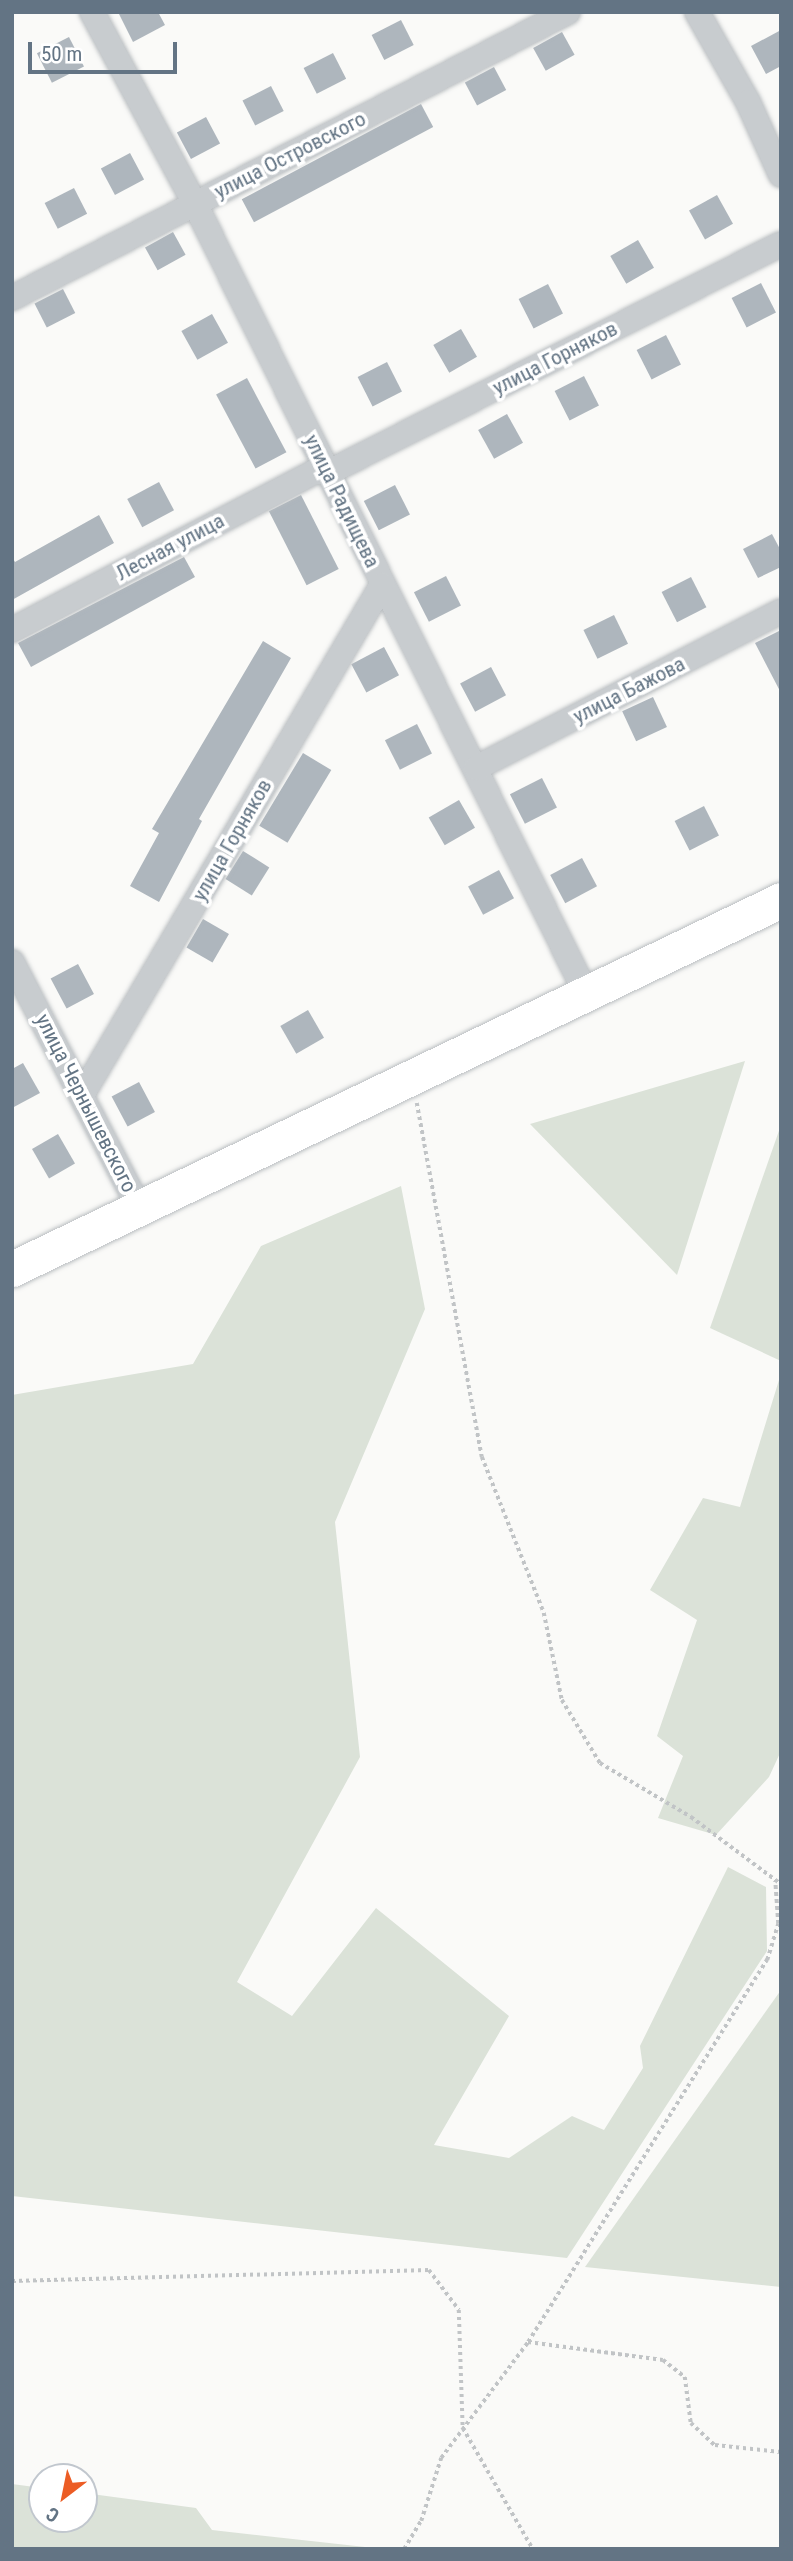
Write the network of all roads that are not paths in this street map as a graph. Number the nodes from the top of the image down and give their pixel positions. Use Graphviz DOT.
graph roads {
  1 [pos="92,12"];
  2 [pos="568,12"];
  3 [pos="697,12"];
  4 [pos="781,175"];
  5 [pos="195,204"];
  6 [pos="781,244"];
  7 [pos="12,298"];
  8 [pos="329,472"];
  9 [pos="382,585"];
  10 [pos="781,611"];
  11 [pos="12,630"];
  12 [pos="476,768"];
  13 [pos="781,900"];
  14 [pos="12,962"];
  15 [pos="586,993"];
  16 [pos="82,1095"];
  17 [pos="139,1207"];
  18 [pos="12,1269"];
  1 -- 5 [label="street, улица Радищева"];
  2 -- 5 [label="street, улица Островского"];
  3 -- 4 [label="street"];
  5 -- 7 [label="street, улица Островского"];
  5 -- 8 [label="street, улица Радищева"];
  6 -- 8 [label="street, улица Горняков"];
  8 -- 9 [label="street, улица Радищева"];
  8 -- 11 [label="street, Лесная улица"];
  9 -- 12 [label="street, улица Радищева"];
  9 -- 16 [label="street, улица Горняков"];
  10 -- 12 [label="street, улица Бажова"];
  12 -- 15 [label="street, улица Радищева"];
  13 -- 15 [label="highway"];
  14 -- 16 [label="street, улица Чернышевского"];
  15 -- 17 [label="highway"];
  16 -- 17 [label="street, улица Чернышевского"];
  17 -- 18 [label="highway"];
}
